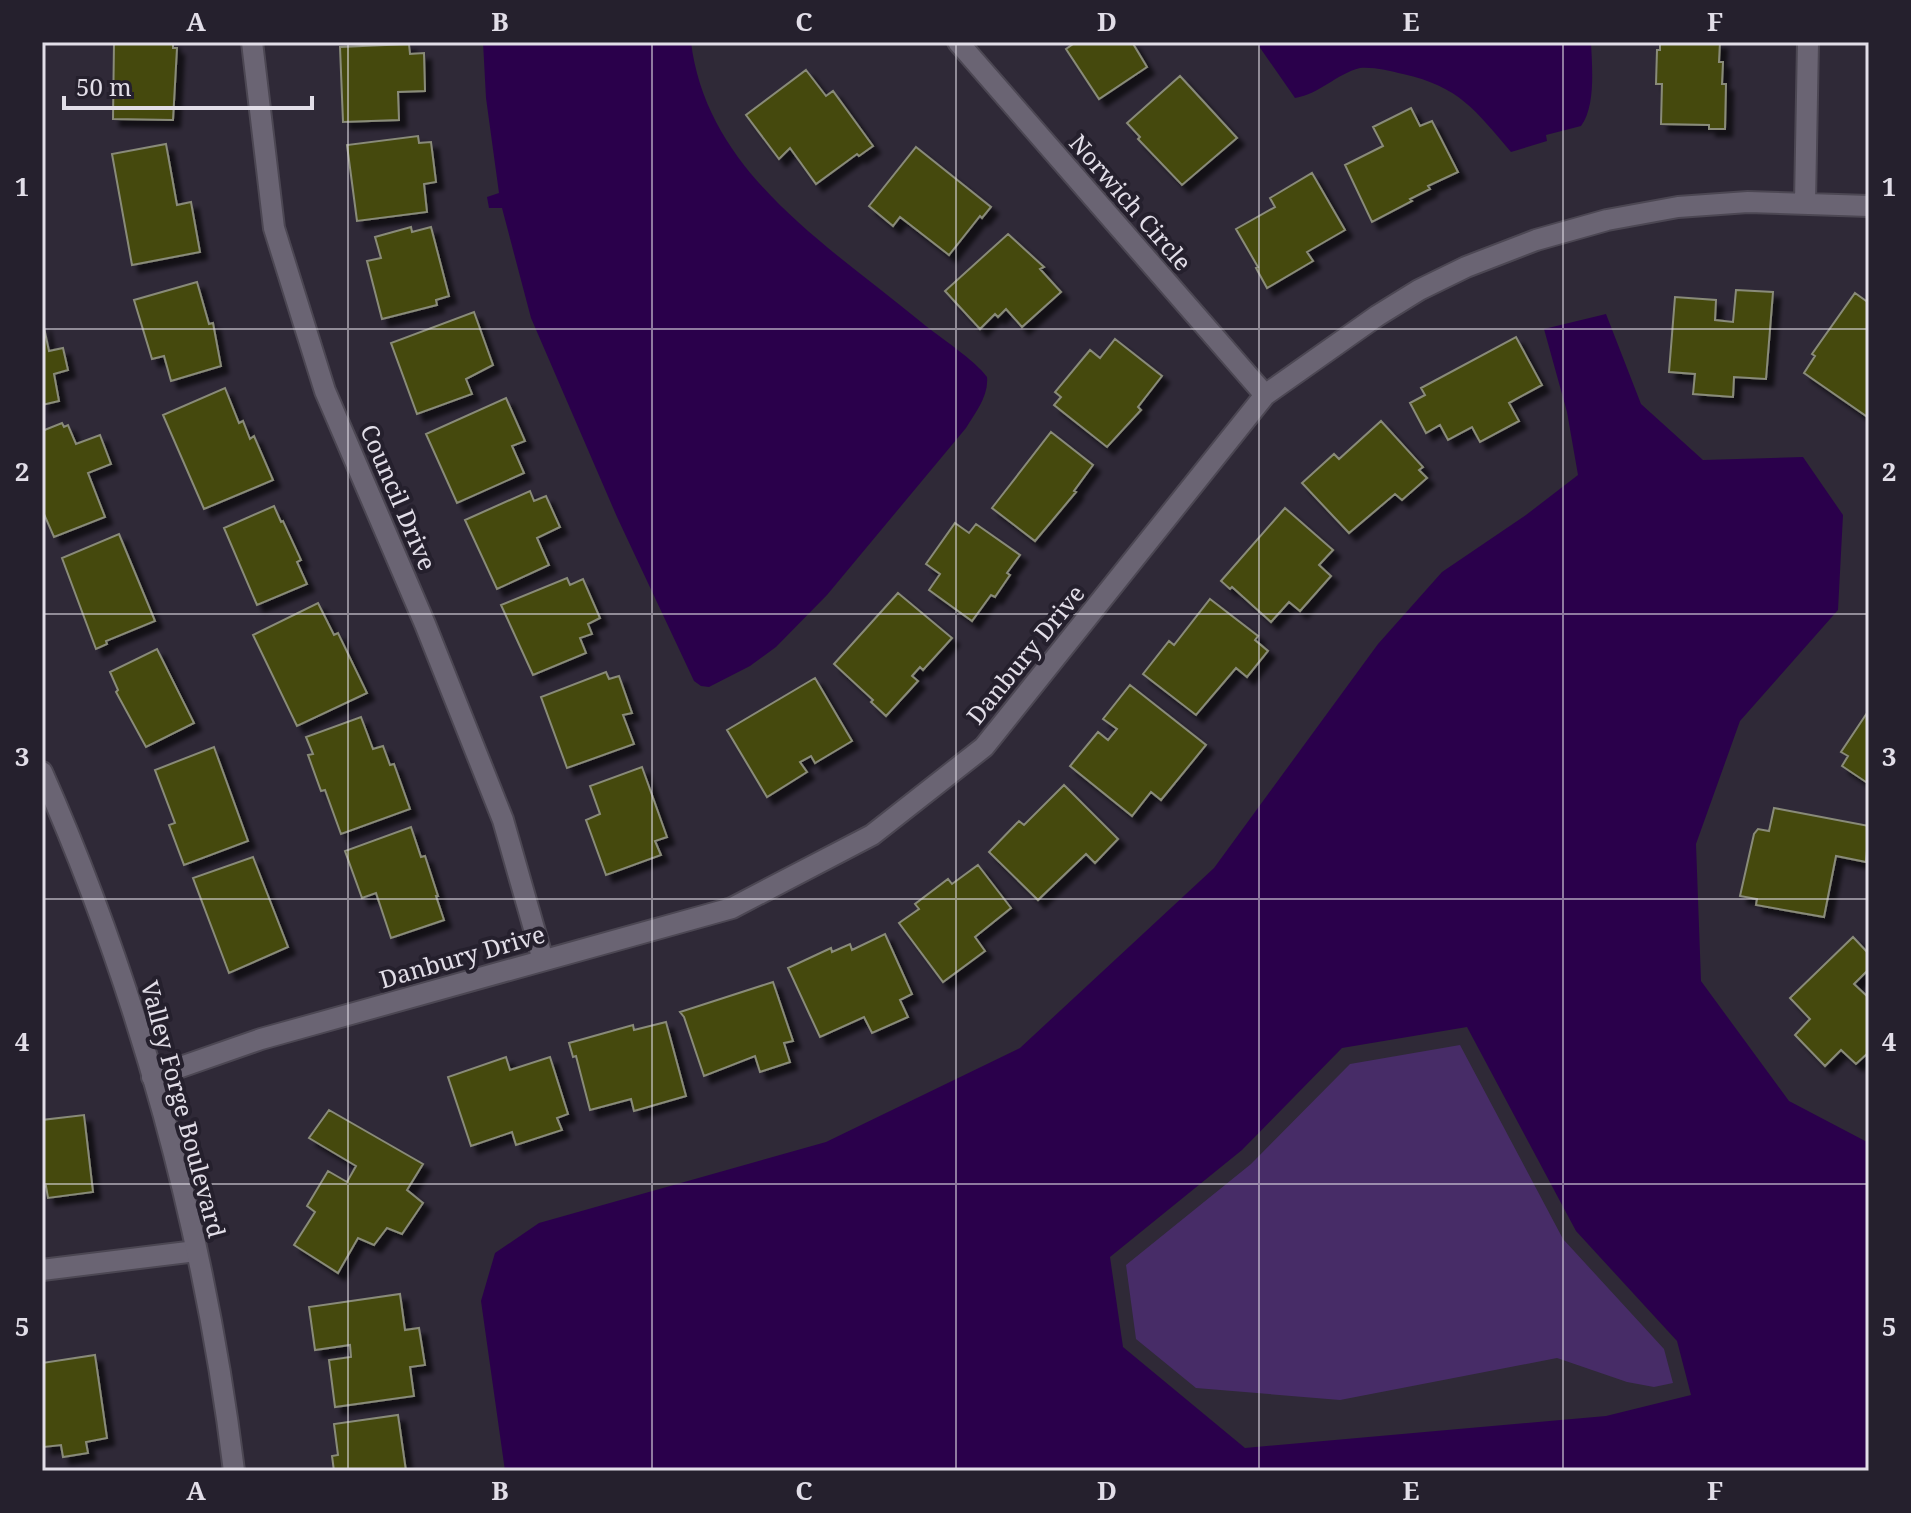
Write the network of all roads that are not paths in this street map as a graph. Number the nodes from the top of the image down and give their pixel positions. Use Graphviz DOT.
graph roads {
  1 [pos="252,42"];
  2 [pos="958,42"];
  3 [pos="1808,42"];
  4 [pos="1805,202"];
  5 [pos="1869,206"];
  6 [pos="1265,395"];
  7 [pos="42,772"];
  8 [pos="48,802"];
  9 [pos="543,960"];
  10 [pos="152,1077"];
  11 [pos="196,1251"];
  12 [pos="42,1270"];
  13 [pos="234,1471"];
  1 -- 9 [label="street, Council Drive"];
  2 -- 6 [label="street, Norwich Circle"];
  3 -- 4 [label="street"];
  4 -- 5 [label="street, Danbury Drive"];
  4 -- 6 [label="street, Danbury Drive"];
  6 -- 9 [label="street, Danbury Drive"];
  7 -- 8 [label="street, Valley Forge Boulevard"];
  8 -- 10 [label="street, Valley Forge Boulevard"];
  9 -- 10 [label="street, Danbury Drive"];
  10 -- 11 [label="street, Valley Forge Boulevard"];
  11 -- 12 [label="street"];
  11 -- 13 [label="street, Valley Forge Boulevard"];
}
